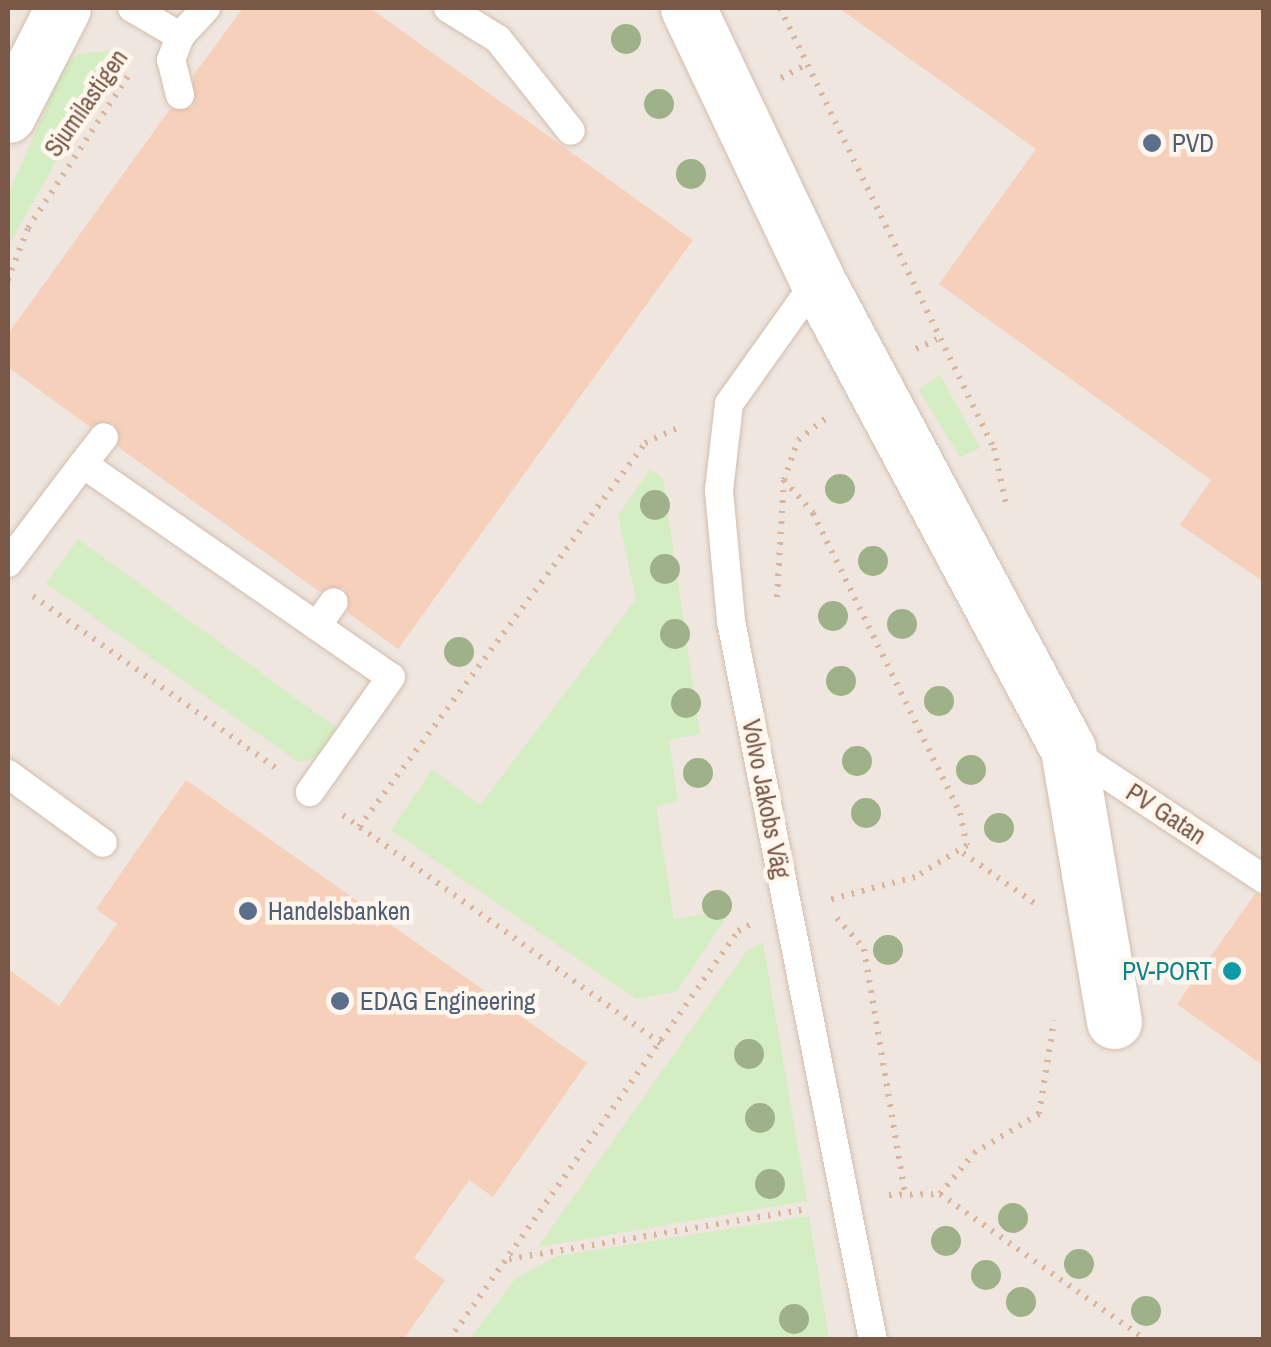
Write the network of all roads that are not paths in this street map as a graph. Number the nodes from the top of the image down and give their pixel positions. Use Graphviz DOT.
graph roads {
  1 [pos="63,8"];
  2 [pos="132,8"];
  3 [pos="206,8"];
  4 [pos="448,8"];
  5 [pos="688,8"];
  6 [pos="172,31"];
  7 [pos="180,95"];
  8 [pos="8,115"];
  9 [pos="571,131"];
  10 [pos="817,280"];
  11 [pos="104,437"];
  12 [pos="83,464"];
  13 [pos="8,563"];
  14 [pos="334,602"];
  15 [pos="317,626"];
  16 [pos="1068,750"];
  17 [pos="8,774"];
  18 [pos="310,792"];
  19 [pos="103,843"];
  20 [pos="1264,879"];
  21 [pos="1114,1021"];
  22 [pos="873,1340"];
  1 -- 8 [label="street"];
  2 -- 6 [label="lane"];
  3 -- 6 [label="lane"];
  4 -- 9 [label="lane"];
  5 -- 10 [label="street"];
  6 -- 7 [label="lane"];
  10 -- 16 [label="street"];
  10 -- 22 [label="lane, Volvo Jakobs Väg"];
  11 -- 12 [label="lane"];
  12 -- 13 [label="lane"];
  12 -- 15 [label="lane"];
  14 -- 15 [label="lane"];
  15 -- 18 [label="lane"];
  16 -- 20 [label="lane, PV Gatan"];
  16 -- 21 [label="street"];
  17 -- 19 [label="lane"];
}
